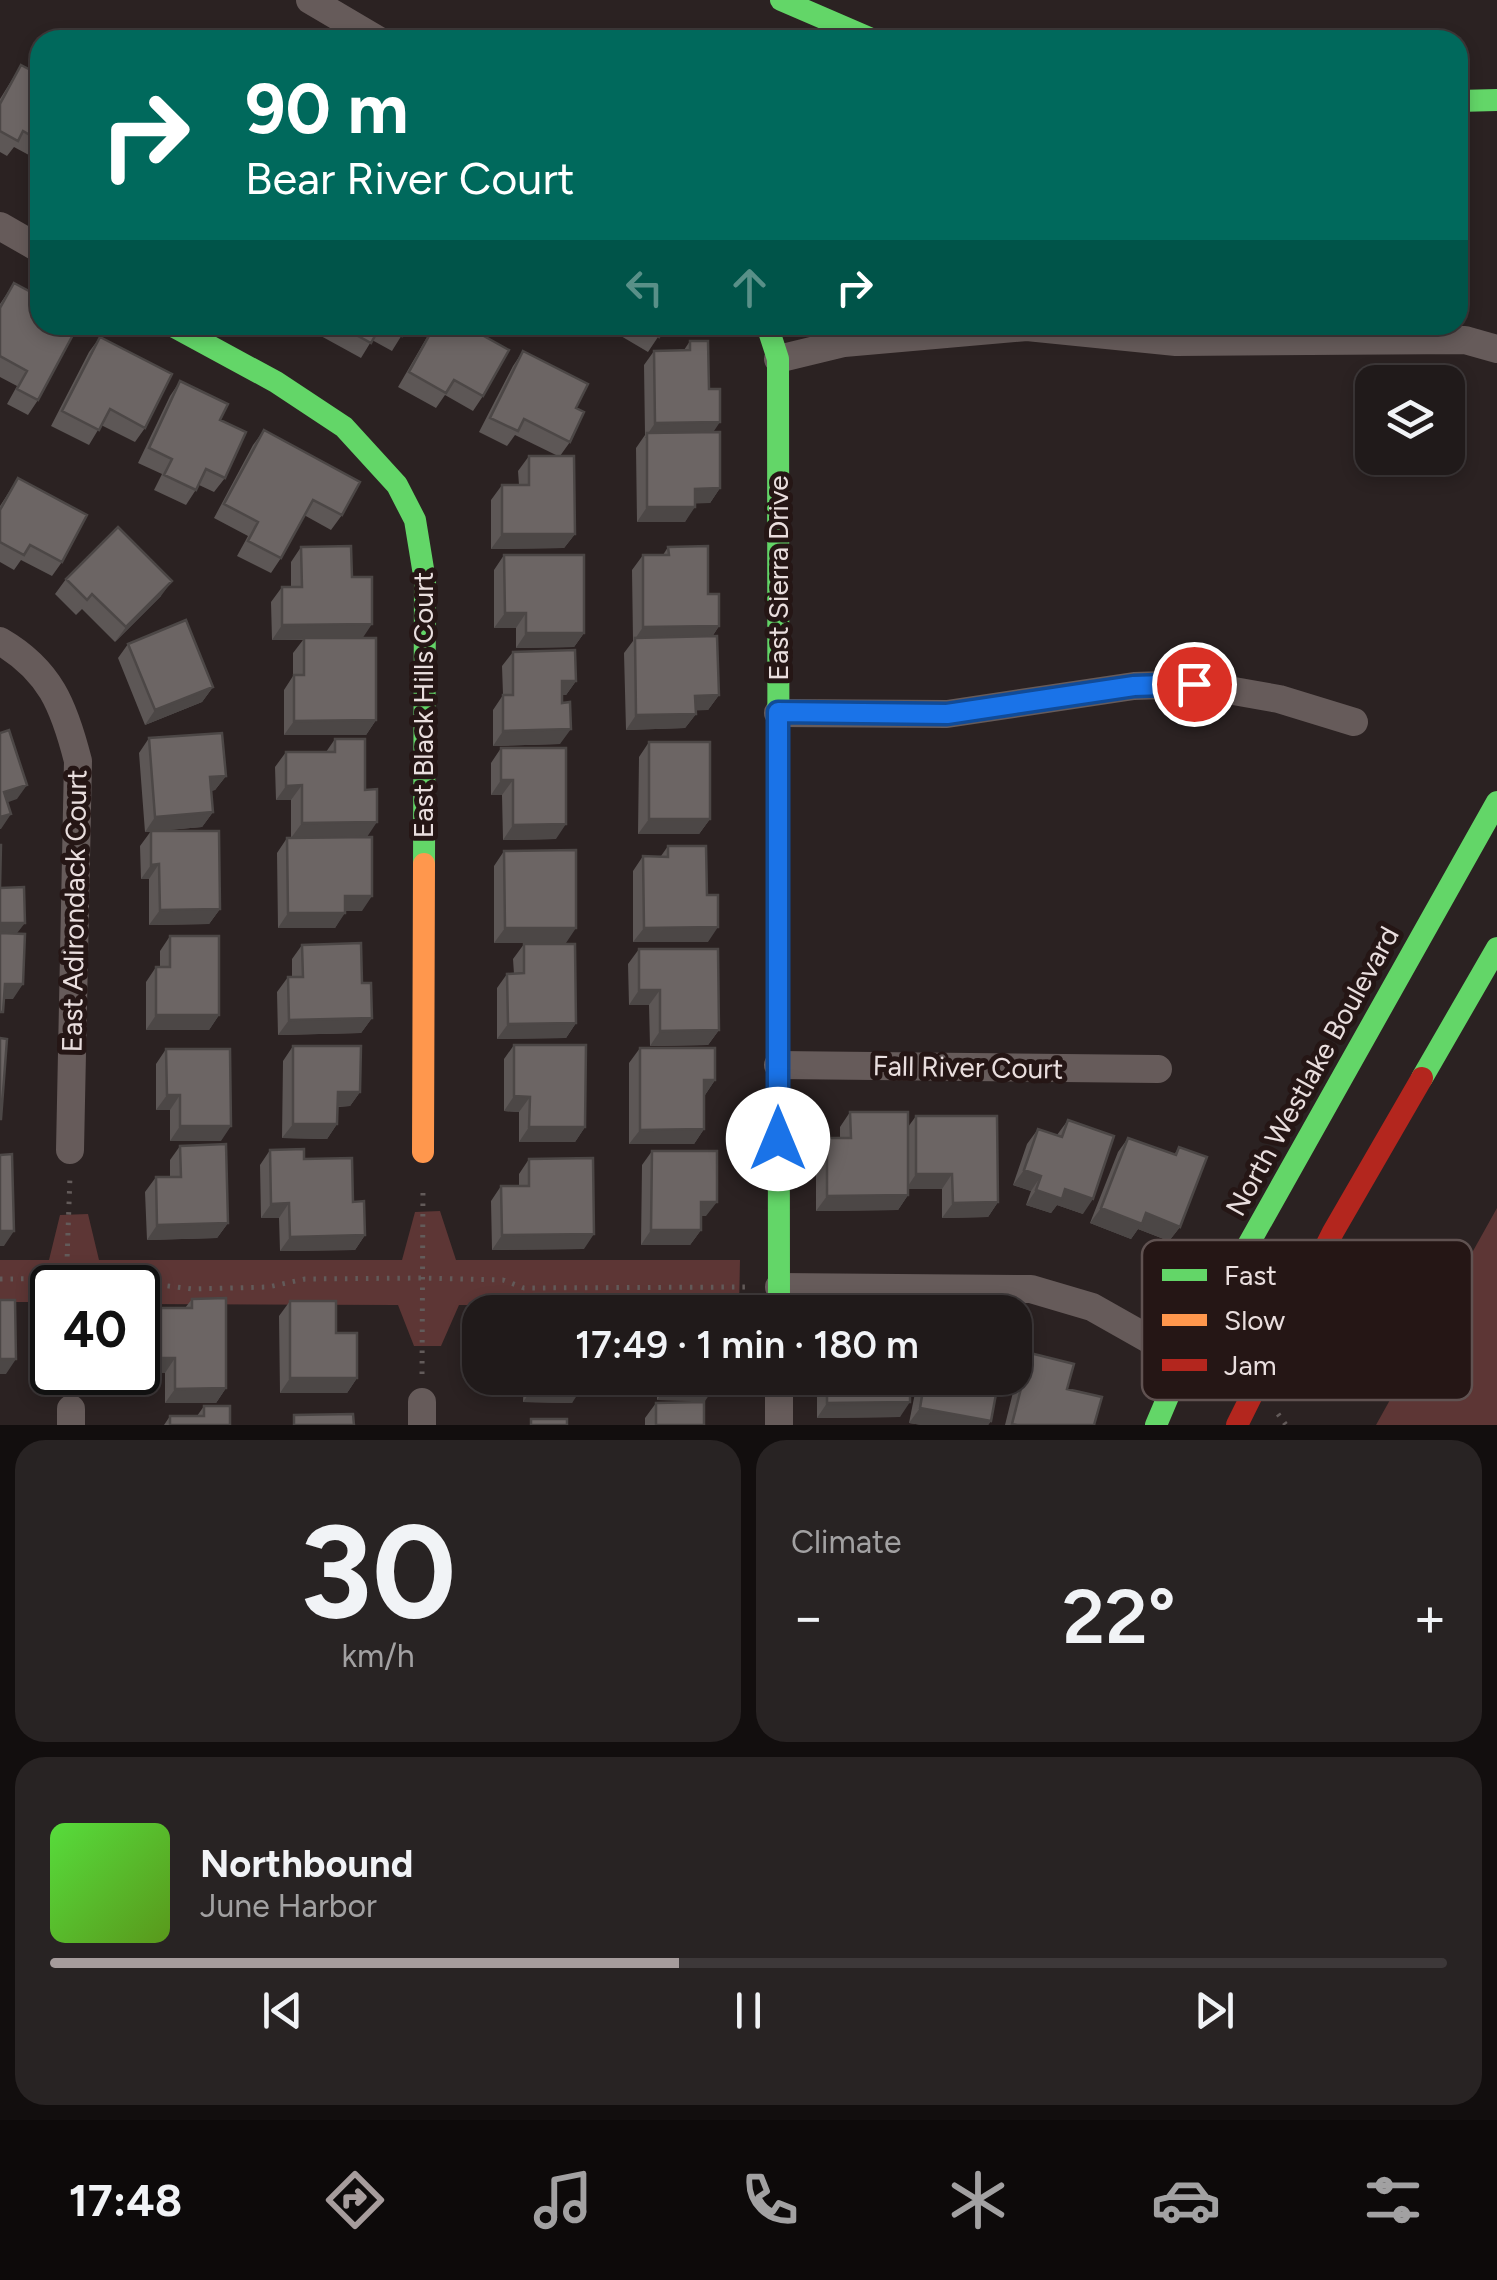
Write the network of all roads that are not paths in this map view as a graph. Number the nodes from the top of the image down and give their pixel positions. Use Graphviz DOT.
graph roads {
  1 [pos="310,0"];
  2 [pos="781,0"];
  3 [pos="361,30"];
  4 [pos="851,30"];
  5 [pos="1497,100"];
  6 [pos="1468,101"];
  7 [pos="0,226"];
  8 [pos="30,243"];
  9 [pos="188,335"];
  10 [pos="770,335"];
  11 [pos="935,335"];
  12 [pos="1110,335"];
  13 [pos="1497,348"];
  14 [pos="778,359"];
  15 [pos="0,641"];
  16 [pos="778,712"];
  17 [pos="1354,722"];
  18 [pos="1497,802"];
  19 [pos="1497,948"];
  20 [pos="778,1066"];
  21 [pos="1158,1069"];
  22 [pos="70,1150"];
  23 [pos="424,1152"];
  24 [pos="1251,1240"];
  25 [pos="1329,1240"];
  26 [pos="779,1295"];
  27 [pos="894,1295"];
  28 [pos="1142,1335"];
  29 [pos="779,1395"];
  30 [pos="1167,1400"];
  31 [pos="1249,1400"];
  32 [pos="779,1425"];
  33 [pos="1156,1425"];
  34 [pos="1237,1425"];
  1 -- 3 [label="street"];
  2 -- 4 [label="street"];
  5 -- 6 [label="street"];
  7 -- 8 [label="street"];
  9 -- 23 [label="street, East Black Hills Court"];
  10 -- 14 [label="street, East Sierra Drive"];
  11 -- 14 [label="street"];
  12 -- 13 [label="street"];
  14 -- 16 [label="street, East Sierra Drive"];
  15 -- 22 [label="street, East Adirondack Court"];
  16 -- 17 [label="street"];
  16 -- 20 [label="street, East Sierra Drive"];
  18 -- 24 [label="street, North Westlake Boulevard"];
  19 -- 25 [label="street"];
  20 -- 21 [label="street, Fall River Court"];
  20 -- 26 [label="street, East Sierra Drive"];
  27 -- 28 [label="street"];
  29 -- 32 [label="street"];
  30 -- 33 [label="street, North Westlake Boulevard"];
  31 -- 34 [label="street"];
}
